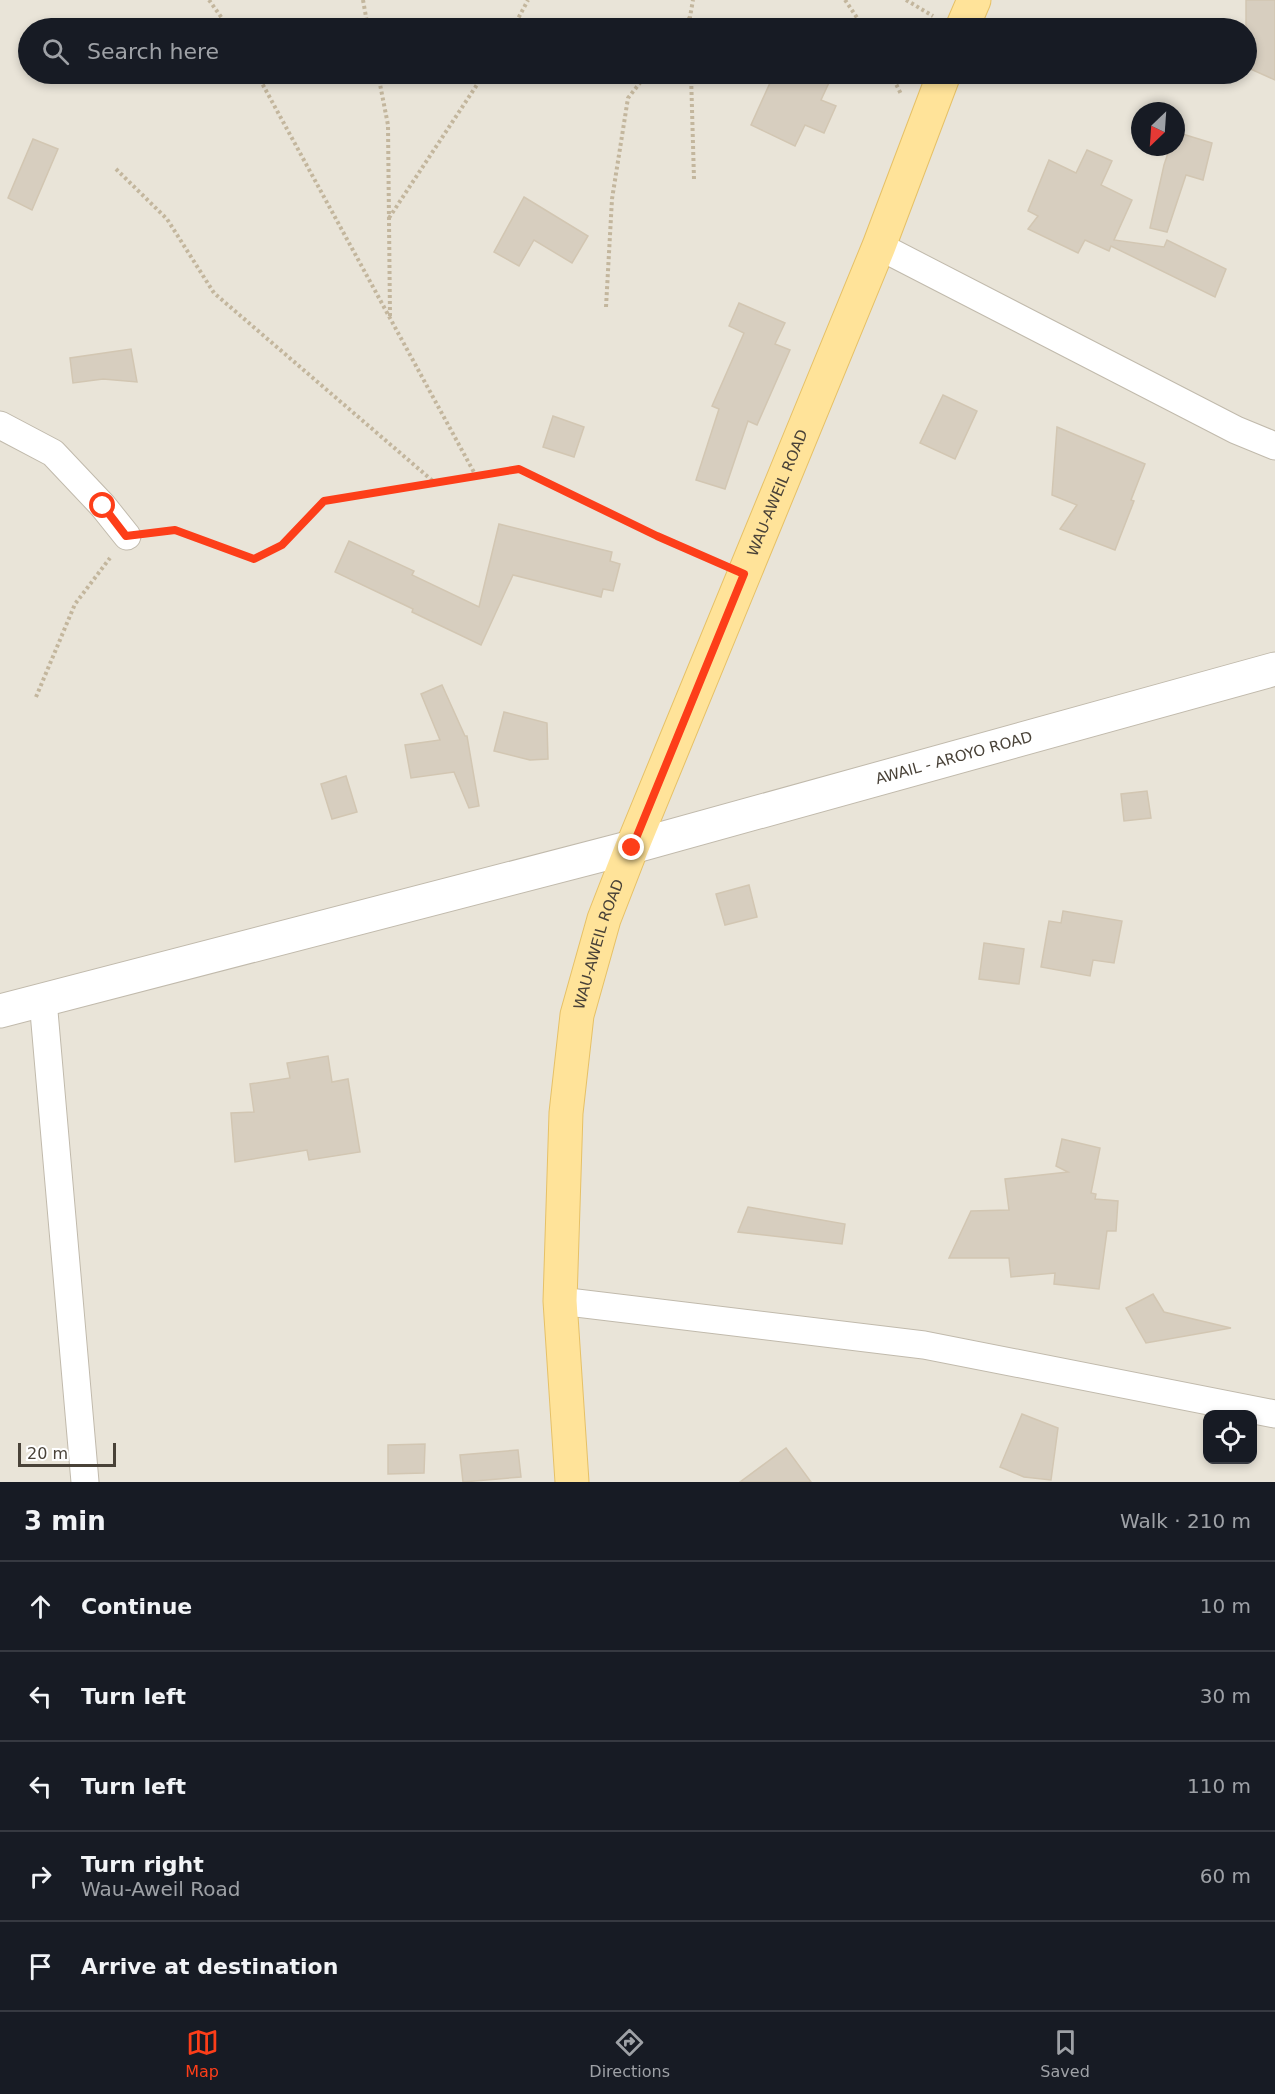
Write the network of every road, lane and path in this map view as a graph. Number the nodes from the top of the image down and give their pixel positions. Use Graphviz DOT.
graph roads {
  1 [pos="209,0"];
  2 [pos="363,0"];
  3 [pos="528,0"];
  4 [pos="693,0"];
  5 [pos="845,0"];
  6 [pos="974,0"];
  7 [pos="690,17"];
  8 [pos="222,18"];
  9 [pos="366,18"];
  10 [pos="518,18"];
  11 [pos="857,18"];
  12 [pos="966,18"];
  13 [pos="262,84"];
  14 [pos="380,84"];
  15 [pos="477,84"];
  16 [pos="639,84"];
  17 [pos="691,84"];
  18 [pos="940,84"];
  19 [pos="116,169"];
  20 [pos="694,179"];
  21 [pos="389,218"];
  22 [pos="879,246"];
  23 [pos="606,307"];
  24 [pos="390,318"];
  25 [pos="0,426"];
  26 [pos="1275,446"];
  27 [pos="476,476"];
  28 [pos="435,483"];
  29 [pos="126,536"];
  30 [pos="744,574"];
  31 [pos="1275,669"];
  32 [pos="36,697"];
  33 [pos="632,848"];
  34 [pos="43,1000"];
  35 [pos="0,1011"];
  36 [pos="560,1301"];
  37 [pos="1275,1414"];
  38 [pos="85,1482"];
  39 [pos="572,1482"];
  1 -- 8 [label="path"];
  2 -- 9 [label="path"];
  3 -- 10 [label="path"];
  4 -- 7 [label="path"];
  5 -- 11 [label="path"];
  6 -- 12 [label="main road"];
  13 -- 24 [label="path"];
  14 -- 21 [label="path"];
  15 -- 21 [label="path"];
  16 -- 23 [label="path"];
  17 -- 20 [label="path"];
  18 -- 22 [label="main road, WAU-AWEIL ROAD"];
  19 -- 28 [label="path"];
  21 -- 24 [label="path"];
  22 -- 26 [label="street"];
  22 -- 30 [label="main road, WAU-AWEIL ROAD"];
  24 -- 27 [label="path"];
  25 -- 29 [label="street"];
  27 -- 28 [label="path"];
  27 -- 30 [label="path"];
  28 -- 29 [label="path"];
  29 -- 32 [label="path"];
  30 -- 33 [label="main road, WAU-AWEIL ROAD"];
  31 -- 33 [label="street, AWAIL - AROYO ROAD"];
  33 -- 34 [label="street, AWAIL - AROYO ROAD"];
  33 -- 36 [label="main road, WAU-AWEIL ROAD"];
  34 -- 35 [label="street, AWAIL - AROYO ROAD"];
  34 -- 38 [label="street"];
  36 -- 37 [label="street"];
  36 -- 39 [label="main road, WAU-AWEIL ROAD"];
}
